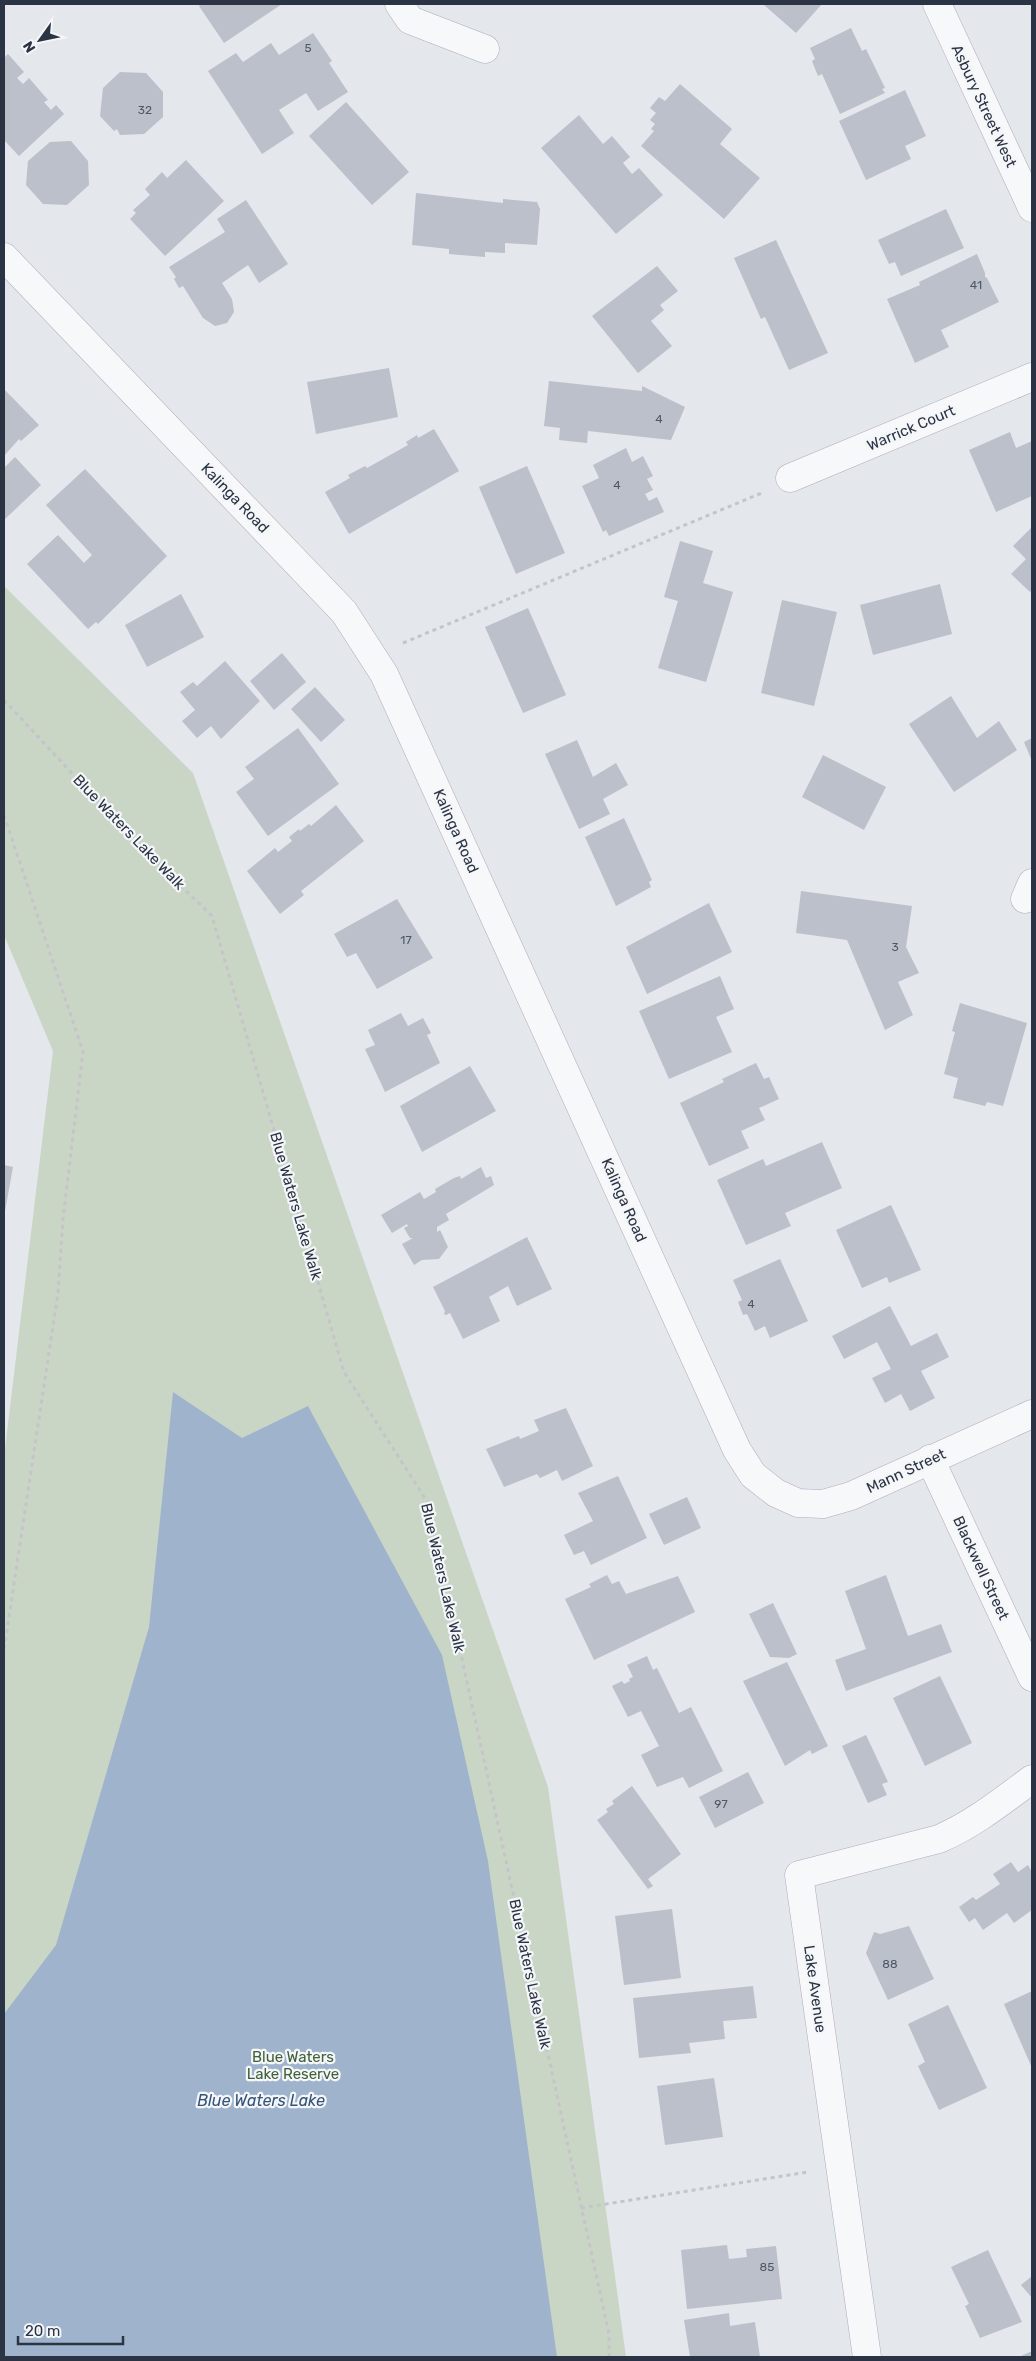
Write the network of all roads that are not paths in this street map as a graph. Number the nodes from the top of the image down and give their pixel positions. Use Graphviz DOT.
graph roads {
  1 [pos="399,4"];
  2 [pos="937,4"];
  3 [pos="485,49"];
  4 [pos="1032,208"];
  5 [pos="4,256"];
  6 [pos="1032,377"];
  7 [pos="790,478"];
  8 [pos="1032,1414"];
  9 [pos="930,1459"];
  10 [pos="776,1494"];
  11 [pos="1032,1677"];
  12 [pos="1032,1779"];
  13 [pos="867,2357"];
  1 -- 3 [label="street"];
  2 -- 4 [label="street, Asbury Street West"];
  5 -- 10 [label="street, Kalinga Road"];
  6 -- 7 [label="street, Warrick Court"];
  8 -- 9 [label="street, Mann Street"];
  9 -- 10 [label="street, Mann Street"];
  9 -- 11 [label="street, Blackwell Street"];
  12 -- 13 [label="street, Lake Avenue"];
}
